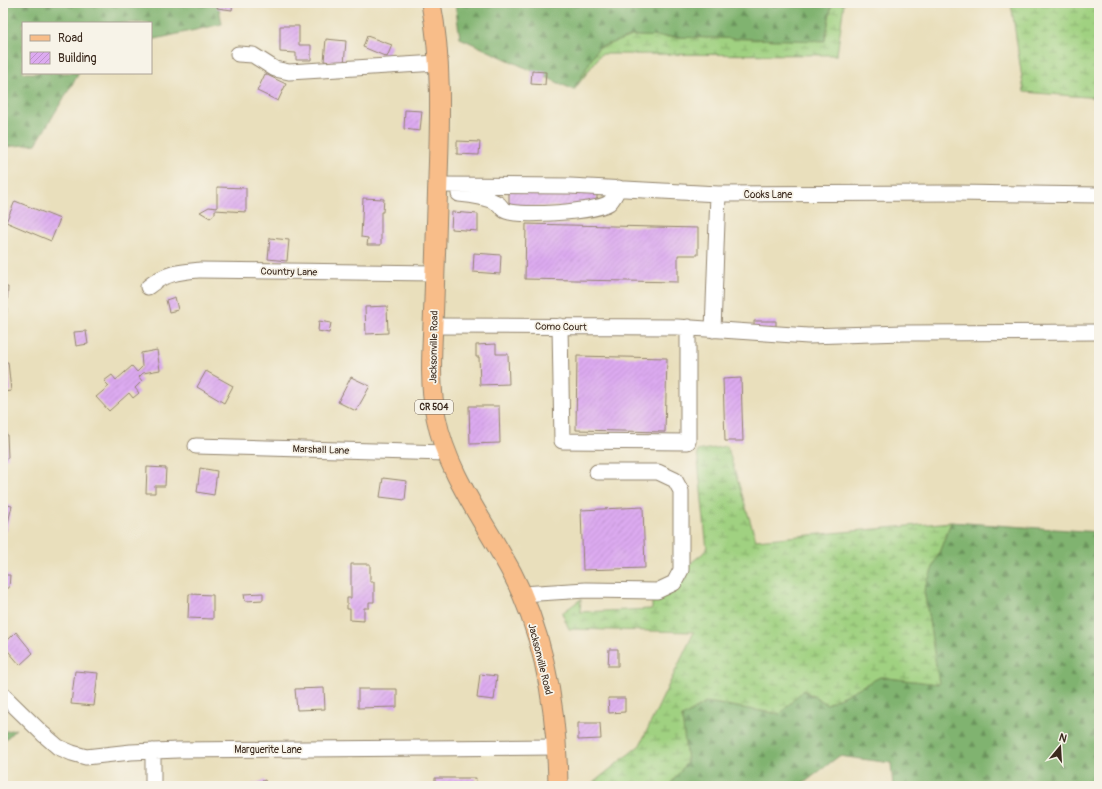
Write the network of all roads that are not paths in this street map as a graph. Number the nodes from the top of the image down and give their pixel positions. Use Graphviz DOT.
graph roads {
  1 [pos="431,3"];
  2 [pos="238,54"];
  3 [pos="437,63"];
  4 [pos="619,188"];
  5 [pos="438,189"];
  6 [pos="718,194"];
  7 [pos="1099,195"];
  8 [pos="435,273"];
  9 [pos="148,287"];
  10 [pos="433,326"];
  11 [pos="560,326"];
  12 [pos="688,327"];
  13 [pos="713,330"];
  14 [pos="1099,332"];
  15 [pos="196,446"];
  16 [pos="446,453"];
  17 [pos="597,472"];
  18 [pos="522,594"];
  19 [pos="3,695"];
  20 [pos="556,747"];
  21 [pos="153,751"];
  22 [pos="153,786"];
  23 [pos="558,786"];
  1 -- 3 [label="main road, Jacksonville Road / CR 504"];
  2 -- 3 [label="street"];
  3 -- 5 [label="main road, Jacksonville Road / CR 504"];
  4 -- 5 [label="street, Cooks Lane"];
  4 -- 5 [label="street"];
  4 -- 6 [label="street, Cooks Lane"];
  5 -- 8 [label="main road, Jacksonville Road / CR 504"];
  6 -- 7 [label="street, Cooks Lane"];
  6 -- 13 [label="street"];
  8 -- 9 [label="street, Country Lane"];
  8 -- 10 [label="main road, Jacksonville Road / CR 504"];
  10 -- 11 [label="street, Como Court"];
  10 -- 16 [label="main road, Jacksonville Road / CR 504"];
  11 -- 12 [label="street, Como Court"];
  11 -- 12 [label="street"];
  12 -- 13 [label="street, Como Court"];
  13 -- 14 [label="street, Como Court"];
  15 -- 16 [label="street, Marshall Lane"];
  16 -- 18 [label="main road, Jacksonville Road / CR 504"];
  17 -- 18 [label="street"];
  18 -- 20 [label="main road, Jacksonville Road / CR 504"];
  19 -- 21 [label="street, Marguerite Lane"];
  20 -- 21 [label="street, Marguerite Lane"];
  20 -- 23 [label="main road, Jacksonville Road / CR 504"];
  21 -- 22 [label="street"];
}
